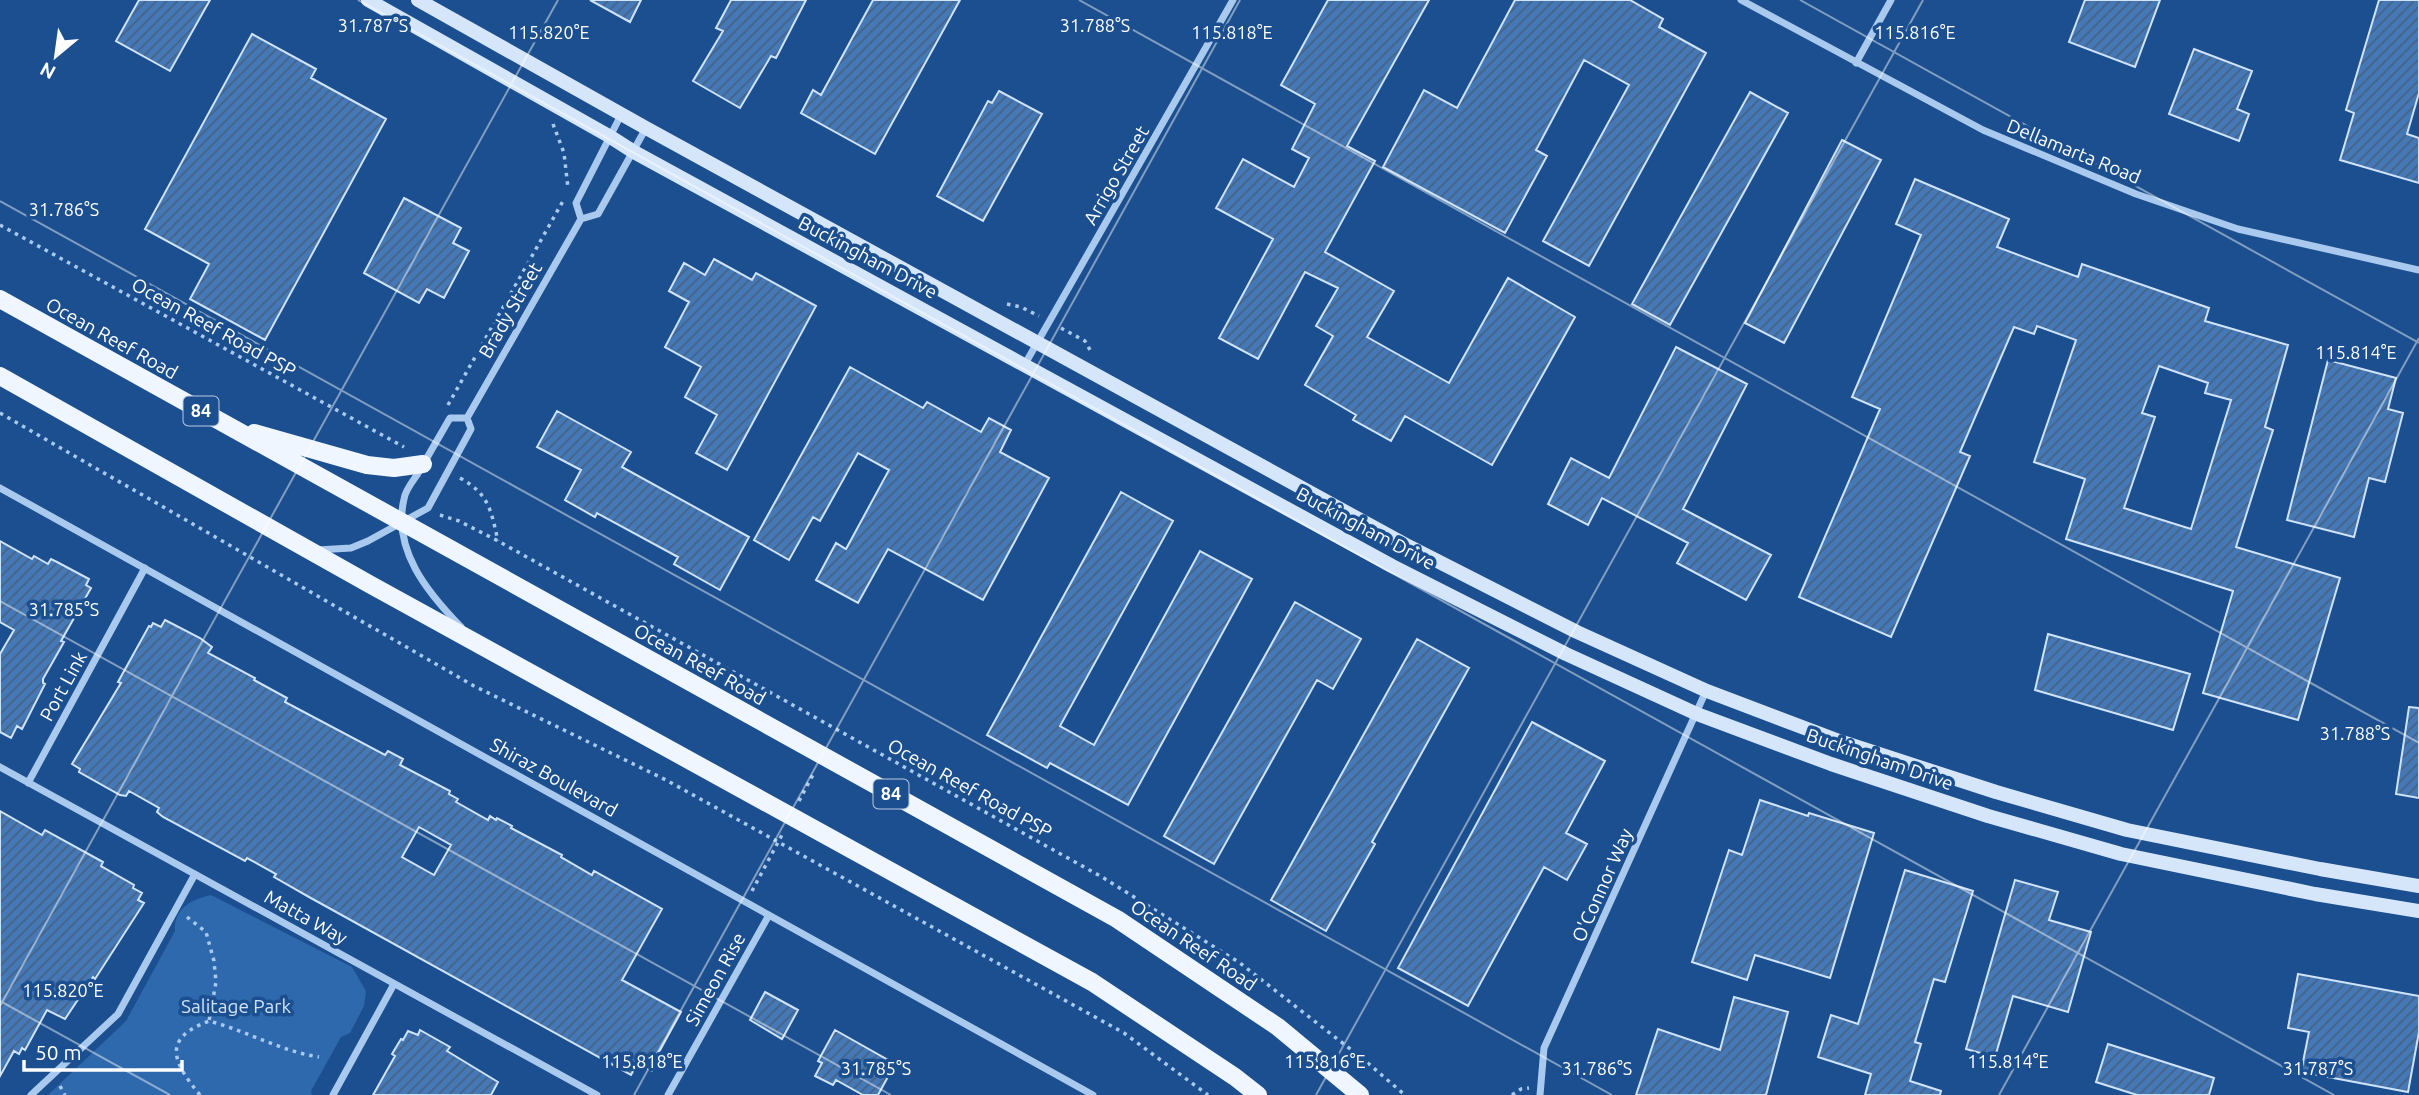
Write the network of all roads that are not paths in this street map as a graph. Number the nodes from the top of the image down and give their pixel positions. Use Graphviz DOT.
graph roads {
  1 [pos="368,0"];
  2 [pos="418,0"];
  3 [pos="1233,0"];
  4 [pos="1741,0"];
  5 [pos="1891,0"];
  6 [pos="1856,63"];
  7 [pos="621,114"];
  8 [pos="646,128"];
  9 [pos="609,135"];
  10 [pos="634,152"];
  11 [pos="581,219"];
  12 [pos="2419,270"];
  13 [pos="0,299"];
  14 [pos="1037,342"];
  15 [pos="1025,364"];
  16 [pos="0,376"];
  17 [pos="467,418"];
  18 [pos="227,426"];
  19 [pos="421,459"];
  20 [pos="0,488"];
  21 [pos="402,523"];
  22 [pos="309,551"];
  23 [pos="145,568"];
  24 [pos="479,645"];
  25 [pos="1707,691"];
  26 [pos="1697,714"];
  27 [pos="0,767"];
  28 [pos="28,783"];
  29 [pos="195,874"];
  30 [pos="2419,886"];
  31 [pos="2419,911"];
  32 [pos="769,915"];
  33 [pos="394,984"];
  34 [pos="31,1095"];
  35 [pos="333,1095"];
  36 [pos="597,1095"];
  37 [pos="668,1095"];
  38 [pos="1093,1095"];
  39 [pos="1258,1095"];
  40 [pos="1360,1095"];
  41 [pos="1540,1095"];
  1 -- 9 [label="street, Buckingham Drive"];
  2 -- 7 [label="street, Buckingham Drive"];
  3 -- 14 [label="street, Arrigo Street"];
  4 -- 6 [label="street, Dellamarta Road"];
  5 -- 6 [label="street"];
  6 -- 12 [label="street, Dellamarta Road"];
  7 -- 8 [label="street, Buckingham Drive"];
  7 -- 9 [label="street, Brady Street"];
  8 -- 10 [label="street, Brady Street"];
  8 -- 14 [label="street, Buckingham Drive"];
  9 -- 10 [label="street, Buckingham Drive"];
  9 -- 11 [label="street, Brady Street"];
  10 -- 11 [label="street, Brady Street"];
  10 -- 15 [label="street, Buckingham Drive"];
  11 -- 17 [label="street, Brady Street"];
  13 -- 18 [label="main road, Ocean Reef Road / 84"];
  14 -- 15 [label="street, Arrigo Street"];
  14 -- 25 [label="street, Buckingham Drive"];
  15 -- 26 [label="street, Buckingham Drive"];
  16 -- 22 [label="main road"];
  17 -- 19 [label="street, Brady Street"];
  17 -- 21 [label="street, Brady Street"];
  18 -- 19 [label="main road"];
  18 -- 21 [label="main road, Ocean Reef Road / 84"];
  19 -- 21 [label="street, Brady Street"];
  20 -- 23 [label="street, Shiraz Boulevard"];
  21 -- 22 [label="street"];
  21 -- 24 [label="street, Brady Street"];
  21 -- 40 [label="main road, Ocean Reef Road / 84"];
  22 -- 24 [label="main road"];
  23 -- 28 [label="street, Port Link"];
  23 -- 32 [label="street, Shiraz Boulevard"];
  24 -- 39 [label="main road"];
  25 -- 26 [label="street, O'Connor Way"];
  25 -- 30 [label="street, Buckingham Drive"];
  26 -- 31 [label="street, Buckingham Drive"];
  26 -- 41 [label="street, O'Connor Way"];
  27 -- 28 [label="street, Matta Way"];
  28 -- 29 [label="street, Matta Way"];
  29 -- 33 [label="street, Matta Way"];
  29 -- 34 [label="street"];
  32 -- 37 [label="street, Simeon Rise"];
  32 -- 38 [label="street, Shiraz Boulevard"];
  33 -- 35 [label="street"];
  33 -- 36 [label="street, Matta Way"];
}
